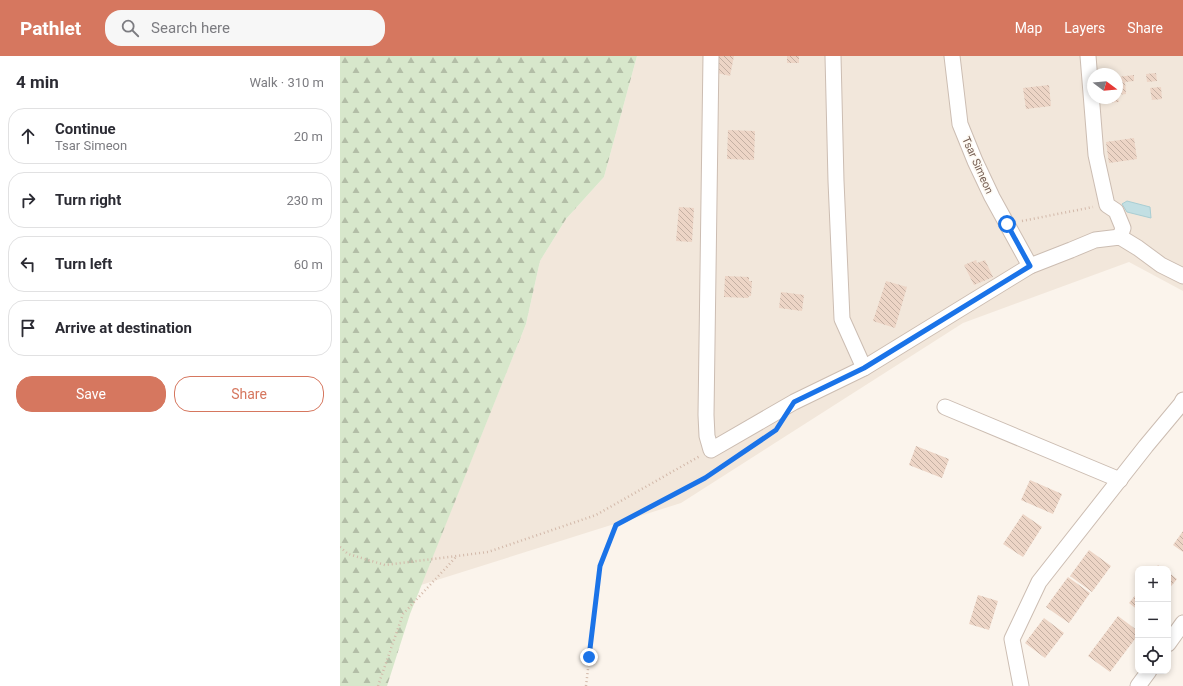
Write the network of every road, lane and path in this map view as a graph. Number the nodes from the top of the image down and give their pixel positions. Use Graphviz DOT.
graph roads {
  1 [pos="711,56"];
  2 [pos="833,56"];
  3 [pos="952,56"];
  4 [pos="1088,56"];
  5 [pos="1107,205"];
  6 [pos="1007,224"];
  7 [pos="1120,237"];
  8 [pos="1030,266"];
  9 [pos="1183,276"];
  10 [pos="864,368"];
  11 [pos="1183,400"];
  12 [pos="945,407"];
  13 [pos="770,434"];
  14 [pos="710,450"];
  15 [pos="1120,480"];
  16 [pos="340,547"];
  17 [pos="457,556"];
  18 [pos="1183,623"];
  19 [pos="1171,640"];
  20 [pos="1147,674"];
  21 [pos="378,686"];
  22 [pos="586,686"];
  23 [pos="1021,686"];
  24 [pos="1138,686"];
  1 -- 14 [label="street"];
  2 -- 10 [label="street"];
  3 -- 6 [label="street, Tsar Simeon"];
  4 -- 5 [label="street"];
  5 -- 6 [label="path"];
  5 -- 7 [label="street"];
  6 -- 8 [label="street, Tsar Simeon"];
  7 -- 8 [label="street"];
  7 -- 9 [label="street"];
  8 -- 10 [label="street"];
  10 -- 14 [label="street"];
  11 -- 15 [label="street"];
  12 -- 15 [label="street"];
  13 -- 22 [label="path"];
  14 -- 17 [label="path"];
  15 -- 23 [label="street"];
  16 -- 17 [label="path"];
  17 -- 21 [label="path"];
  18 -- 19 [label="street"];
  20 -- 24 [label="street"];
}
